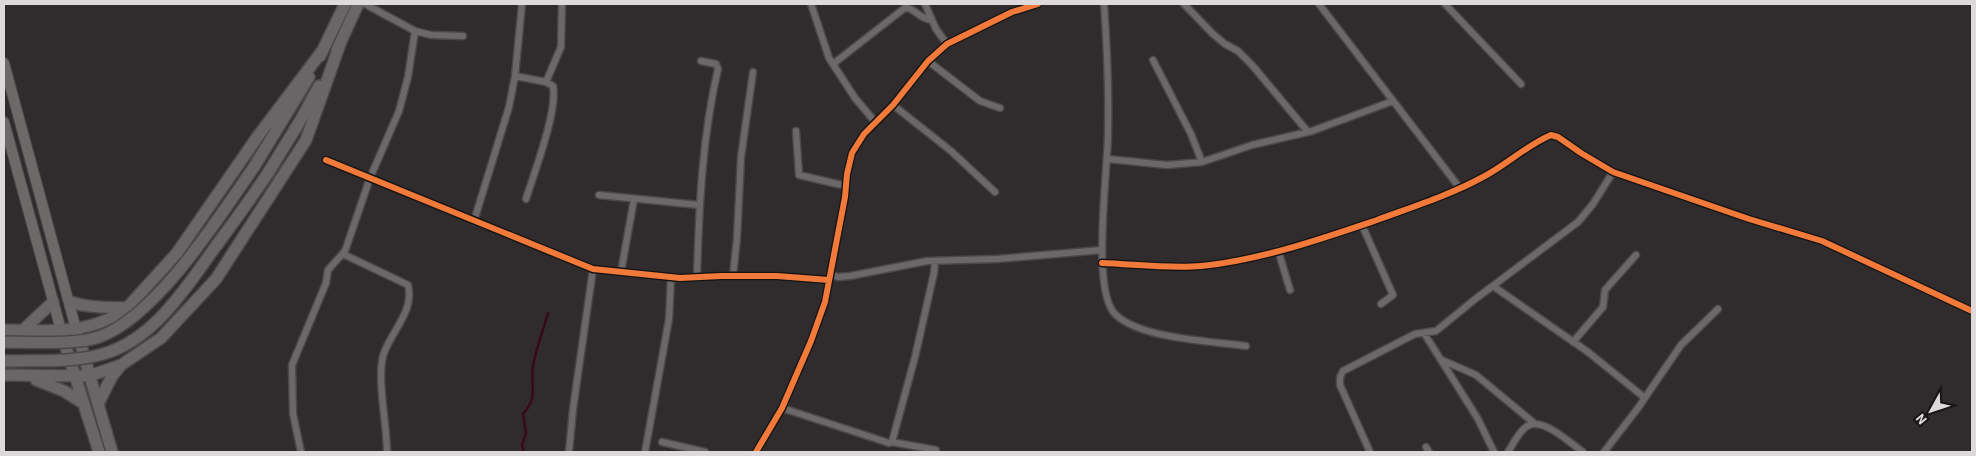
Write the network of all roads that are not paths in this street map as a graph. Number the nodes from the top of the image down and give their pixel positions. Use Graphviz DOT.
graph roads {
  1 [pos="345,4"];
  2 [pos="358,4"];
  3 [pos="365,4"];
  4 [pos="522,4"];
  5 [pos="562,4"];
  6 [pos="811,4"];
  7 [pos="926,4"];
  8 [pos="1038,4"];
  9 [pos="1104,4"];
  10 [pos="1184,4"];
  11 [pos="1319,4"];
  12 [pos="1445,4"];
  13 [pos="932,20"];
  14 [pos="415,31"];
  15 [pos="463,36"];
  16 [pos="340,44"];
  17 [pos="947,44"];
  18 [pos="323,50"];
  19 [pos="701,60"];
  20 [pos="1153,60"];
  21 [pos="928,61"];
  22 [pos="4,64"];
  23 [pos="833,64"];
  24 [pos="753,72"];
  25 [pos="515,76"];
  26 [pos="546,82"];
  27 [pos="1521,84"];
  28 [pos="1393,101"];
  29 [pos="893,105"];
  30 [pos="1000,108"];
  31 [pos="4,122"];
  32 [pos="876,123"];
  33 [pos="796,131"];
  34 [pos="1308,132"];
  35 [pos="1108,159"];
  36 [pos="326,160"];
  37 [pos="1202,162"];
  38 [pos="1613,172"];
  39 [pos="370,178"];
  40 [pos="846,186"];
  41 [pos="1459,187"];
  42 [pos="995,192"];
  43 [pos="599,195"];
  44 [pos="526,199"];
  45 [pos="634,199"];
  46 [pos="699,205"];
  47 [pos="474,221"];
  48 [pos="1362,225"];
  49 [pos="1102,250"];
  50 [pos="1278,250"];
  51 [pos="343,254"];
  52 [pos="1636,255"];
  53 [pos="934,261"];
  54 [pos="1102,263"];
  55 [pos="593,269"];
  56 [pos="621,272"];
  57 [pos="733,276"];
  58 [pos="671,277"];
  59 [pos="697,277"];
  60 [pos="830,277"];
  61 [pos="1493,286"];
  62 [pos="1290,290"];
  63 [pos="53,302"];
  64 [pos="70,302"];
  65 [pos="1381,304"];
  66 [pos="127,308"];
  67 [pos="1718,309"];
  68 [pos="1972,311"];
  69 [pos="76,329"];
  70 [pos="4,330"];
  71 [pos="24,330"];
  72 [pos="61,330"];
  73 [pos="1424,334"];
  74 [pos="4,342"];
  75 [pos="1573,342"];
  76 [pos="1246,346"];
  77 [pos="1441,359"];
  78 [pos="4,361"];
  79 [pos="121,365"];
  80 [pos="4,375"];
  81 [pos="20,376"];
  82 [pos="89,376"];
  83 [pos="75,377"];
  84 [pos="1645,398"];
  85 [pos="83,403"];
  86 [pos="98,404"];
  87 [pos="782,408"];
  88 [pos="1534,423"];
  89 [pos="662,442"];
  90 [pos="892,442"];
  91 [pos="936,450"];
  92 [pos="98,452"];
  93 [pos="112,452"];
  94 [pos="301,452"];
  95 [pos="387,452"];
  96 [pos="569,452"];
  97 [pos="645,452"];
  98 [pos="705,452"];
  99 [pos="756,452"];
  100 [pos="1370,452"];
  101 [pos="1494,452"];
  102 [pos="1508,452"];
  103 [pos="1583,452"];
  104 [pos="1604,452"];
  1 -- 18 [label="highway"];
  2 -- 16 [label="highway"];
  3 -- 14 [label="street"];
  4 -- 25 [label="street"];
  5 -- 26 [label="street"];
  6 -- 23 [label="street"];
  7 -- 13 [label="street"];
  8 -- 17 [label="street"];
  9 -- 35 [label="street"];
  10 -- 34 [label="street"];
  11 -- 28 [label="street"];
  12 -- 27 [label="street"];
  13 -- 17 [label="street"];
  13 -- 23 [label="street"];
  14 -- 15 [label="street"];
  14 -- 39 [label="street"];
  16 -- 78 [label="highway, bridge"];
  16 -- 79 [label="highway"];
  17 -- 21 [label="street"];
  18 -- 66 [label="highway"];
  18 -- 74 [label="highway, bridge"];
  19 -- 46 [label="street"];
  20 -- 37 [label="street"];
  21 -- 29 [label="street"];
  21 -- 30 [label="street"];
  22 -- 64 [label="main road"];
  23 -- 32 [label="street"];
  24 -- 57 [label="street"];
  25 -- 26 [label="street"];
  25 -- 47 [label="street"];
  26 -- 44 [label="street"];
  28 -- 34 [label="street"];
  28 -- 41 [label="street"];
  29 -- 32 [label="street"];
  29 -- 42 [label="street"];
  31 -- 63 [label="main road"];
  32 -- 40 [label="street"];
  33 -- 40 [label="street"];
  34 -- 37 [label="street"];
  35 -- 37 [label="street"];
  35 -- 49 [label="street"];
  36 -- 39 [label="street"];
  38 -- 41 [label="street"];
  38 -- 61 [label="street"];
  38 -- 68 [label="street"];
  39 -- 47 [label="street"];
  39 -- 51 [label="street"];
  40 -- 60 [label="street"];
  41 -- 48 [label="street"];
  43 -- 45 [label="street"];
  45 -- 46 [label="street"];
  45 -- 56 [label="street"];
  46 -- 59 [label="street"];
  47 -- 55 [label="street"];
  48 -- 50 [label="street"];
  48 -- 65 [label="street"];
  49 -- 53 [label="street"];
  49 -- 54 [label="street"];
  50 -- 54 [label="street"];
  50 -- 62 [label="street"];
  51 -- 94 [label="street"];
  51 -- 95 [label="street"];
  52 -- 75 [label="street"];
  53 -- 60 [label="street"];
  53 -- 90 [label="street"];
  54 -- 76 [label="street"];
  55 -- 56 [label="street"];
  55 -- 96 [label="street"];
  56 -- 58 [label="street"];
  57 -- 59 [label="street"];
  57 -- 60 [label="street"];
  58 -- 59 [label="street"];
  58 -- 97 [label="street"];
  60 -- 87 [label="street"];
  61 -- 73 [label="street"];
  61 -- 75 [label="street"];
  63 -- 71 [label="highway"];
  63 -- 72 [label="main road"];
  64 -- 66 [label="highway"];
  64 -- 69 [label="main road"];
  66 -- 69 [label="highway"];
  67 -- 84 [label="street"];
  69 -- 72 [label="highway"];
  69 -- 82 [label="highway"];
  70 -- 71 [label="highway"];
  71 -- 72 [label="highway"];
  72 -- 83 [label="highway"];
  73 -- 77 [label="street"];
  73 -- 100 [label="street"];
  75 -- 84 [label="street"];
  77 -- 88 [label="street"];
  77 -- 101 [label="street"];
  79 -- 82 [label="highway"];
  79 -- 86 [label="highway"];
  80 -- 81 [label="highway"];
  81 -- 83 [label="highway"];
  81 -- 85 [label="highway"];
  82 -- 83 [label="highway"];
  82 -- 86 [label="highway"];
  83 -- 85 [label="highway"];
  84 -- 104 [label="street"];
  85 -- 92 [label="highway"];
  86 -- 93 [label="highway"];
  87 -- 90 [label="street"];
  87 -- 99 [label="street"];
  88 -- 102 [label="street"];
  88 -- 103 [label="street"];
  89 -- 98 [label="street"];
  90 -- 91 [label="street"];
}
